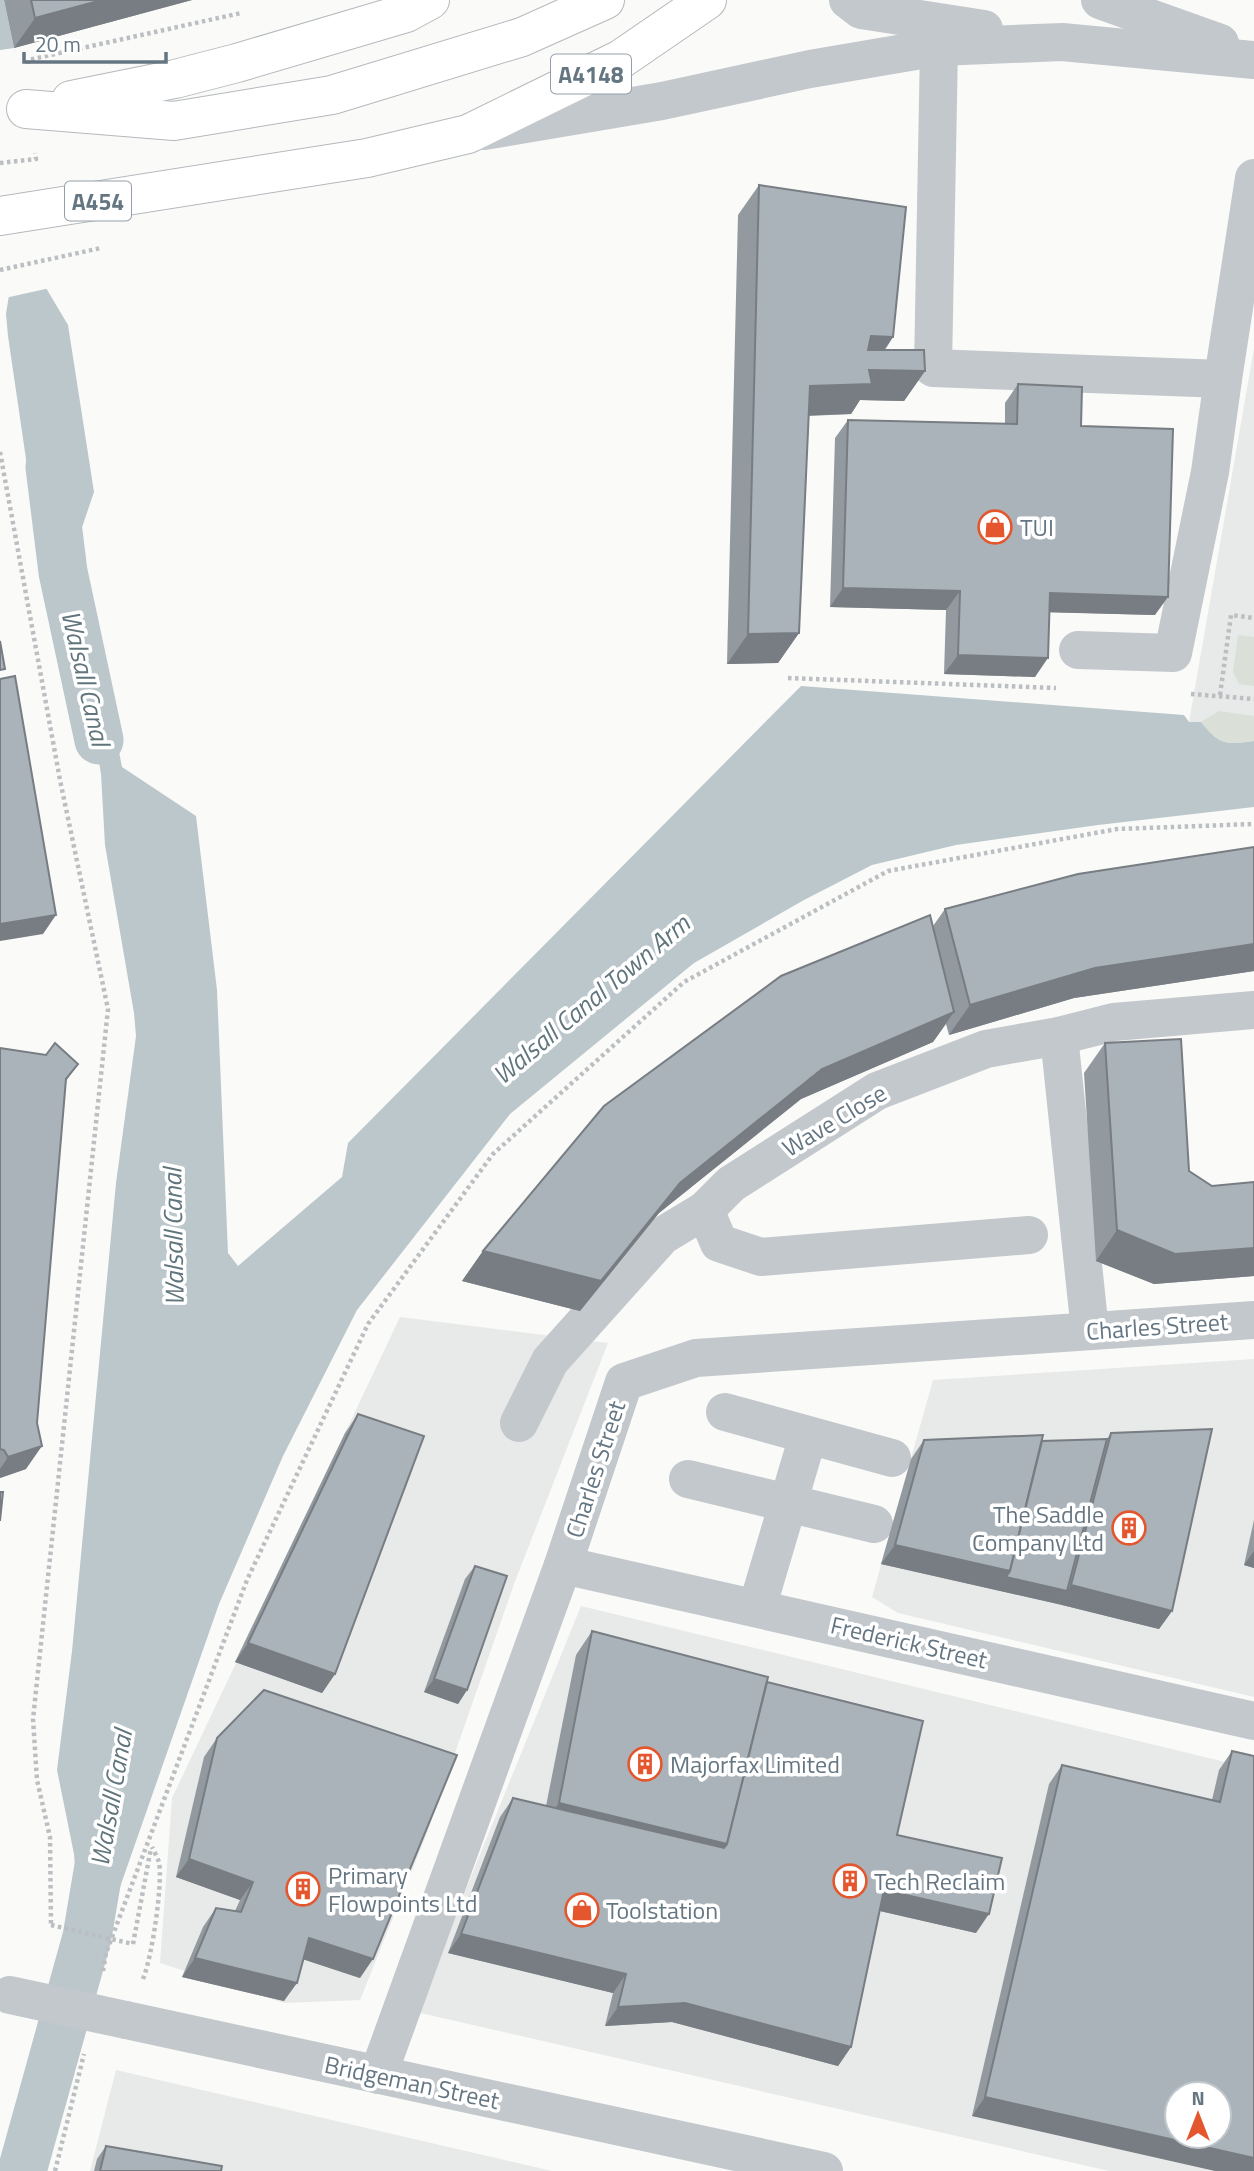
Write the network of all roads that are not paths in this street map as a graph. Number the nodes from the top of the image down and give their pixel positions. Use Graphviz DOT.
graph roads {
  1 [pos="430,0"];
  2 [pos="606,0"];
  3 [pos="706,0"];
  4 [pos="848,0"];
  5 [pos="1100,0"];
  6 [pos="1062,42"];
  7 [pos="939,47"];
  8 [pos="1254,58"];
  9 [pos="13,111"];
  10 [pos="468,134"];
  11 [pos="1254,178"];
  12 [pos="0,216"];
  13 [pos="51,231"];
  14 [pos="0,242"];
  15 [pos="1223,379"];
  16 [pos="1078,650"];
  17 [pos="1254,1010"];
  18 [pos="1059,1036"];
  19 [pos="705,1210"];
  20 [pos="1029,1235"];
  21 [pos="1254,1320"];
  22 [pos="1090,1331"];
  23 [pos="725,1412"];
  24 [pos="519,1423"];
  25 [pos="808,1436"];
  26 [pos="892,1458"];
  27 [pos="688,1479"];
  28 [pos="788,1504"];
  29 [pos="874,1524"];
  30 [pos="564,1565"];
  31 [pos="757,1608"];
  32 [pos="1254,1720"];
  33 [pos="5,1994"];
  34 [pos="378,2075"];
  35 [pos="824,2171"];
  1 -- 9 [label="highway"];
  2 -- 9 [label="highway"];
  3 -- 10 [label="highway, A4148"];
  4 -- 6 [label="street"];
  5 -- 8 [label="street"];
  6 -- 7 [label="street"];
  6 -- 8 [label="street"];
  7 -- 10 [label="street"];
  7 -- 15 [label="street"];
  10 -- 13 [label="highway, A4148"];
  11 -- 15 [label="street"];
  12 -- 13 [label="highway, A454"];
  13 -- 14 [label="highway, A4148"];
  15 -- 16 [label="street"];
  17 -- 18 [label="street, Wave Close"];
  18 -- 19 [label="street, Wave Close"];
  18 -- 22 [label="street"];
  19 -- 20 [label="street"];
  19 -- 24 [label="street, Wave Close"];
  21 -- 22 [label="street, Charles Street"];
  22 -- 30 [label="street, Charles Street"];
  23 -- 25 [label="street"];
  25 -- 26 [label="street"];
  25 -- 28 [label="street"];
  27 -- 28 [label="street"];
  28 -- 29 [label="street"];
  28 -- 31 [label="street"];
  30 -- 31 [label="street, Frederick Street"];
  30 -- 34 [label="street, Charles Street"];
  31 -- 32 [label="street, Frederick Street"];
  33 -- 34 [label="street, Bridgeman Street, bridge"];
  34 -- 35 [label="street, Bridgeman Street"];
}
